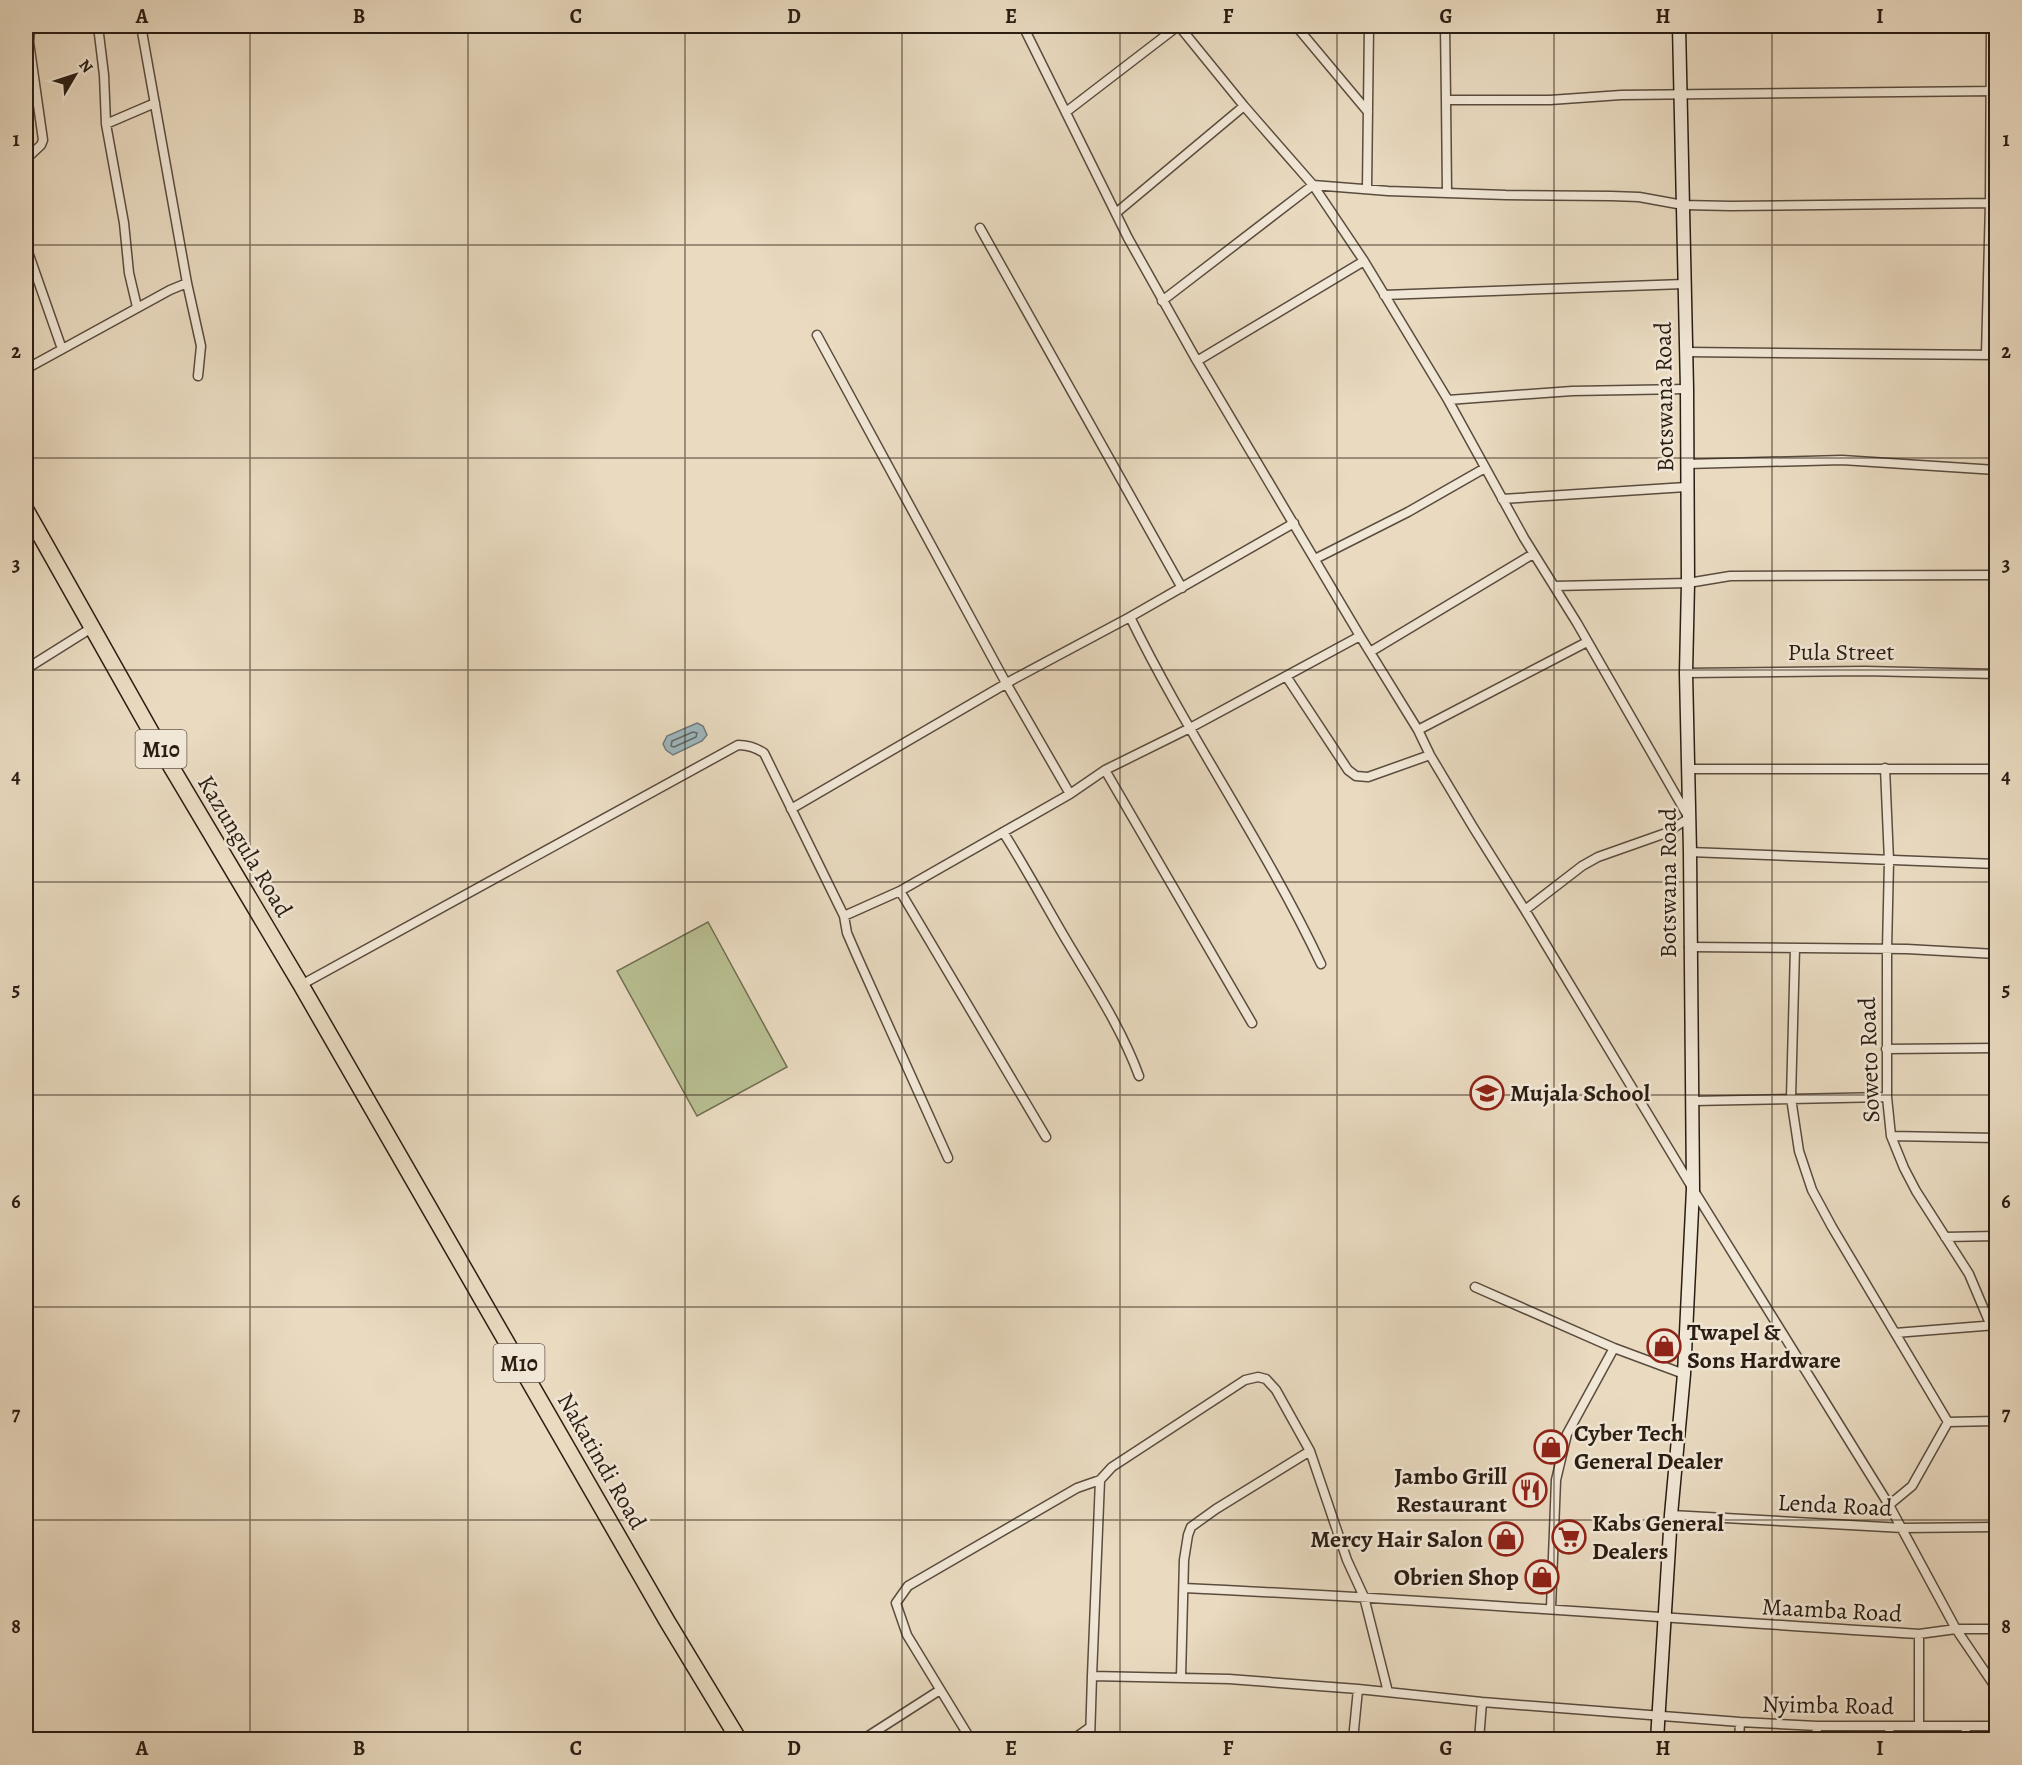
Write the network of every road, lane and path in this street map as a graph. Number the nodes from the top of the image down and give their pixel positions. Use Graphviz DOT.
graph roads {
  1 [pos="35,26"];
  2 [pos="98,26"];
  3 [pos="141,26"];
  4 [pos="1023,26"];
  5 [pos="1179,26"];
  6 [pos="1296,26"];
  7 [pos="1369,26"];
  8 [pos="1444,26"];
  9 [pos="1679,26"];
  10 [pos="1991,26"];
  11 [pos="1993,91"];
  12 [pos="1682,95"];
  13 [pos="1446,100"];
  14 [pos="155,103"];
  15 [pos="1244,106"];
  16 [pos="1066,112"];
  17 [pos="1368,112"];
  18 [pos="106,124"];
  19 [pos="26,159"];
  20 [pos="1312,185"];
  21 [pos="1367,189"];
  22 [pos="1447,193"];
  23 [pos="1990,202"];
  24 [pos="1683,205"];
  25 [pos="26,206"];
  26 [pos="1116,213"];
  27 [pos="980,228"];
  28 [pos="1364,261"];
  29 [pos="187,283"];
  30 [pos="1684,285"];
  31 [pos="1384,295"];
  32 [pos="1162,301"];
  33 [pos="137,307"];
  34 [pos="817,335"];
  35 [pos="62,349"];
  36 [pos="1686,352"];
  37 [pos="1986,355"];
  38 [pos="1996,355"];
  39 [pos="1197,361"];
  40 [pos="26,369"];
  41 [pos="198,376"];
  42 [pos="1687,389"];
  43 [pos="1448,400"];
  44 [pos="1686,464"];
  45 [pos="1485,468"];
  46 [pos="1996,470"];
  47 [pos="1686,487"];
  48 [pos="1502,499"];
  49 [pos="26,510"];
  50 [pos="1294,523"];
  51 [pos="1533,554"];
  52 [pos="1315,559"];
  53 [pos="1996,575"];
  54 [pos="1688,583"];
  55 [pos="1555,586"];
  56 [pos="1182,588"];
  57 [pos="1130,617"];
  58 [pos="93,627"];
  59 [pos="1360,636"];
  60 [pos="1587,642"];
  61 [pos="1370,652"];
  62 [pos="26,669"];
  63 [pos="1686,673"];
  64 [pos="1996,674"];
  65 [pos="1286,676"];
  66 [pos="1006,683"];
  67 [pos="1190,728"];
  68 [pos="1418,730"];
  69 [pos="1430,755"];
  70 [pos="1885,768"];
  71 [pos="1688,769"];
  72 [pos="1996,769"];
  73 [pos="1105,771"];
  74 [pos="1070,794"];
  75 [pos="791,809"];
  76 [pos="1689,818"];
  77 [pos="1003,832"];
  78 [pos="1690,852"];
  79 [pos="1889,861"];
  80 [pos="1996,864"];
  81 [pos="900,891"];
  82 [pos="1525,910"];
  83 [pos="844,916"];
  84 [pos="1689,947"];
  85 [pos="1795,948"];
  86 [pos="1887,949"];
  87 [pos="1996,954"];
  88 [pos="1321,964"];
  89 [pos="301,985"];
  90 [pos="1252,1023"];
  91 [pos="1996,1048"];
  92 [pos="1886,1049"];
  93 [pos="1139,1076"];
  94 [pos="1887,1097"];
  95 [pos="1791,1098"];
  96 [pos="1693,1101"];
  97 [pos="1891,1136"];
  98 [pos="1046,1137"];
  99 [pos="1996,1138"];
  100 [pos="948,1158"];
  101 [pos="1693,1189"];
  102 [pos="1996,1236"];
  103 [pos="1945,1237"];
  104 [pos="1475,1287"];
  105 [pos="1994,1325"];
  106 [pos="1895,1333"];
  107 [pos="1614,1348"];
  108 [pos="1684,1374"];
  109 [pos="1996,1421"];
  110 [pos="1948,1422"];
  111 [pos="1310,1451"];
  112 [pos="1100,1480"];
  113 [pos="1889,1505"];
  114 [pos="1671,1515"];
  115 [pos="1996,1527"];
  116 [pos="1903,1528"];
  117 [pos="1184,1588"];
  118 [pos="1364,1597"];
  119 [pos="1551,1608"];
  120 [pos="1665,1619"];
  121 [pos="1956,1629"];
  122 [pos="1996,1629"];
  123 [pos="1919,1634"];
  124 [pos="1092,1676"];
  125 [pos="1180,1677"];
  126 [pos="1996,1688"];
  127 [pos="1358,1689"];
  128 [pos="940,1690"];
  129 [pos="1388,1692"];
  130 [pos="1482,1702"];
  131 [pos="1659,1714"];
  132 [pos="1740,1722"];
  133 [pos="1817,1726"];
  134 [pos="1890,1726"];
  135 [pos="1919,1726"];
  136 [pos="1966,1726"];
  137 [pos="1996,1726"];
  138 [pos="1089,1728"];
  139 [pos="739,1740"];
  140 [pos="862,1740"];
  141 [pos="970,1740"];
  142 [pos="1072,1740"];
  143 [pos="1090,1740"];
  144 [pos="1353,1740"];
  145 [pos="1479,1740"];
  146 [pos="1657,1740"];
  147 [pos="1739,1740"];
  148 [pos="1816,1740"];
  149 [pos="1888,1740"];
  150 [pos="1965,1740"];
  1 -- 19 [label="street"];
  2 -- 18 [label="street"];
  3 -- 14 [label="street"];
  4 -- 16 [label="street"];
  5 -- 15 [label="street"];
  5 -- 16 [label="street"];
  6 -- 17 [label="street"];
  7 -- 17 [label="street"];
  8 -- 13 [label="street"];
  9 -- 12 [label="street, Botswana Road"];
  10 -- 11 [label="street"];
  11 -- 12 [label="street"];
  11 -- 23 [label="street"];
  12 -- 13 [label="street"];
  12 -- 24 [label="street, Botswana Road"];
  13 -- 22 [label="street"];
  14 -- 18 [label="street"];
  14 -- 29 [label="street"];
  15 -- 20 [label="street"];
  15 -- 26 [label="street"];
  16 -- 26 [label="street"];
  17 -- 21 [label="street"];
  18 -- 33 [label="street"];
  20 -- 21 [label="street"];
  20 -- 28 [label="street"];
  20 -- 32 [label="street"];
  21 -- 22 [label="street"];
  22 -- 24 [label="street"];
  23 -- 24 [label="street"];
  23 -- 37 [label="street"];
  24 -- 30 [label="street, Botswana Road"];
  25 -- 35 [label="street"];
  26 -- 32 [label="street"];
  27 -- 56 [label="street"];
  28 -- 31 [label="street"];
  28 -- 39 [label="street"];
  29 -- 33 [label="street"];
  29 -- 41 [label="street"];
  30 -- 31 [label="street"];
  30 -- 36 [label="street, Botswana Road"];
  31 -- 43 [label="street"];
  32 -- 39 [label="street"];
  33 -- 35 [label="street"];
  34 -- 66 [label="street"];
  35 -- 40 [label="street"];
  36 -- 37 [label="street"];
  36 -- 42 [label="street, Botswana Road"];
  37 -- 38 [label="street"];
  39 -- 50 [label="street"];
  42 -- 43 [label="street"];
  42 -- 44 [label="street, Botswana Road"];
  43 -- 45 [label="street"];
  44 -- 46 [label="street"];
  44 -- 47 [label="street, Botswana Road"];
  45 -- 48 [label="street"];
  45 -- 52 [label="street"];
  47 -- 48 [label="street"];
  47 -- 54 [label="street, Botswana Road"];
  48 -- 51 [label="street"];
  49 -- 58 [label="highway, Kazungula Road / M10"];
  50 -- 52 [label="street"];
  50 -- 56 [label="street"];
  51 -- 55 [label="street"];
  51 -- 61 [label="street"];
  52 -- 59 [label="street"];
  53 -- 54 [label="street"];
  54 -- 55 [label="street"];
  54 -- 63 [label="street, Botswana Road"];
  55 -- 60 [label="street"];
  56 -- 57 [label="street"];
  57 -- 66 [label="street"];
  57 -- 67 [label="street"];
  58 -- 62 [label="street"];
  58 -- 89 [label="highway, Kazungula Road / M10"];
  59 -- 61 [label="street"];
  59 -- 65 [label="street"];
  60 -- 68 [label="street"];
  60 -- 76 [label="street"];
  61 -- 68 [label="street"];
  63 -- 64 [label="street, Pula Street"];
  63 -- 71 [label="street, Botswana Road"];
  65 -- 67 [label="street"];
  65 -- 69 [label="street"];
  66 -- 74 [label="street"];
  66 -- 75 [label="street"];
  67 -- 73 [label="street"];
  67 -- 88 [label="street"];
  68 -- 69 [label="street"];
  69 -- 82 [label="street"];
  70 -- 71 [label="street"];
  70 -- 72 [label="street"];
  70 -- 79 [label="street, Soweto Road"];
  71 -- 76 [label="street, Botswana Road"];
  73 -- 74 [label="street"];
  73 -- 90 [label="street"];
  74 -- 77 [label="street"];
  75 -- 83 [label="street"];
  75 -- 89 [label="street"];
  76 -- 78 [label="street, Botswana Road"];
  76 -- 82 [label="street"];
  77 -- 81 [label="street"];
  77 -- 93 [label="street"];
  78 -- 79 [label="street"];
  78 -- 84 [label="street, Botswana Road"];
  79 -- 80 [label="street"];
  79 -- 86 [label="street, Soweto Road"];
  81 -- 83 [label="street"];
  81 -- 98 [label="street"];
  82 -- 101 [label="street"];
  83 -- 100 [label="street"];
  84 -- 85 [label="street"];
  84 -- 96 [label="street, Botswana Road"];
  85 -- 86 [label="street"];
  85 -- 95 [label="street"];
  86 -- 87 [label="street"];
  86 -- 92 [label="street, Soweto Road"];
  89 -- 139 [label="highway, Nakatindi Road / M10"];
  91 -- 92 [label="street"];
  92 -- 94 [label="street, Soweto Road"];
  94 -- 95 [label="street"];
  94 -- 97 [label="street, Soweto Road"];
  95 -- 96 [label="street"];
  95 -- 106 [label="street"];
  96 -- 101 [label="street, Botswana Road"];
  97 -- 99 [label="street"];
  97 -- 103 [label="street, Soweto Road"];
  101 -- 108 [label="street, Botswana Road"];
  101 -- 113 [label="street"];
  102 -- 103 [label="street"];
  103 -- 105 [label="street, Soweto Road"];
  104 -- 107 [label="street"];
  105 -- 106 [label="street"];
  106 -- 110 [label="street"];
  107 -- 108 [label="street"];
  107 -- 119 [label="street"];
  108 -- 114 [label="street, Botswana Road"];
  109 -- 110 [label="street"];
  110 -- 113 [label="street"];
  111 -- 112 [label="street"];
  111 -- 117 [label="street"];
  111 -- 118 [label="street"];
  112 -- 124 [label="street"];
  112 -- 128 [label="street"];
  113 -- 116 [label="street"];
  114 -- 116 [label="street, Lenda Road"];
  114 -- 120 [label="street, Botswana Road"];
  115 -- 116 [label="street, Lenda Road"];
  116 -- 121 [label="street"];
  117 -- 118 [label="street, Maamba Road"];
  117 -- 125 [label="street"];
  118 -- 119 [label="street, Maamba Road"];
  118 -- 129 [label="street"];
  119 -- 120 [label="street, Maamba Road"];
  120 -- 123 [label="street, Maamba Road"];
  120 -- 131 [label="street, Botswana Road"];
  121 -- 122 [label="street, Maamba Road"];
  121 -- 123 [label="street, Maamba Road"];
  121 -- 126 [label="street"];
  123 -- 135 [label="street"];
  124 -- 125 [label="street, Nyimba Road"];
  124 -- 138 [label="street"];
  125 -- 127 [label="street, Nyimba Road"];
  127 -- 129 [label="street, Nyimba Road"];
  127 -- 144 [label="street"];
  128 -- 140 [label="street"];
  128 -- 141 [label="street"];
  129 -- 130 [label="street, Nyimba Road"];
  130 -- 131 [label="street, Nyimba Road"];
  130 -- 145 [label="street"];
  131 -- 132 [label="street, Nyimba Road"];
  131 -- 146 [label="street, Botswana Road"];
  132 -- 133 [label="street, Nyimba Road"];
  132 -- 147 [label="street"];
  133 -- 134 [label="street, Nyimba Road"];
  133 -- 148 [label="street"];
  134 -- 135 [label="street, Nyimba Road"];
  134 -- 149 [label="street"];
  135 -- 136 [label="street, Nyimba Road"];
  136 -- 137 [label="street, Nyimba Road"];
  136 -- 150 [label="street"];
  138 -- 142 [label="street"];
  138 -- 143 [label="street"];
}
